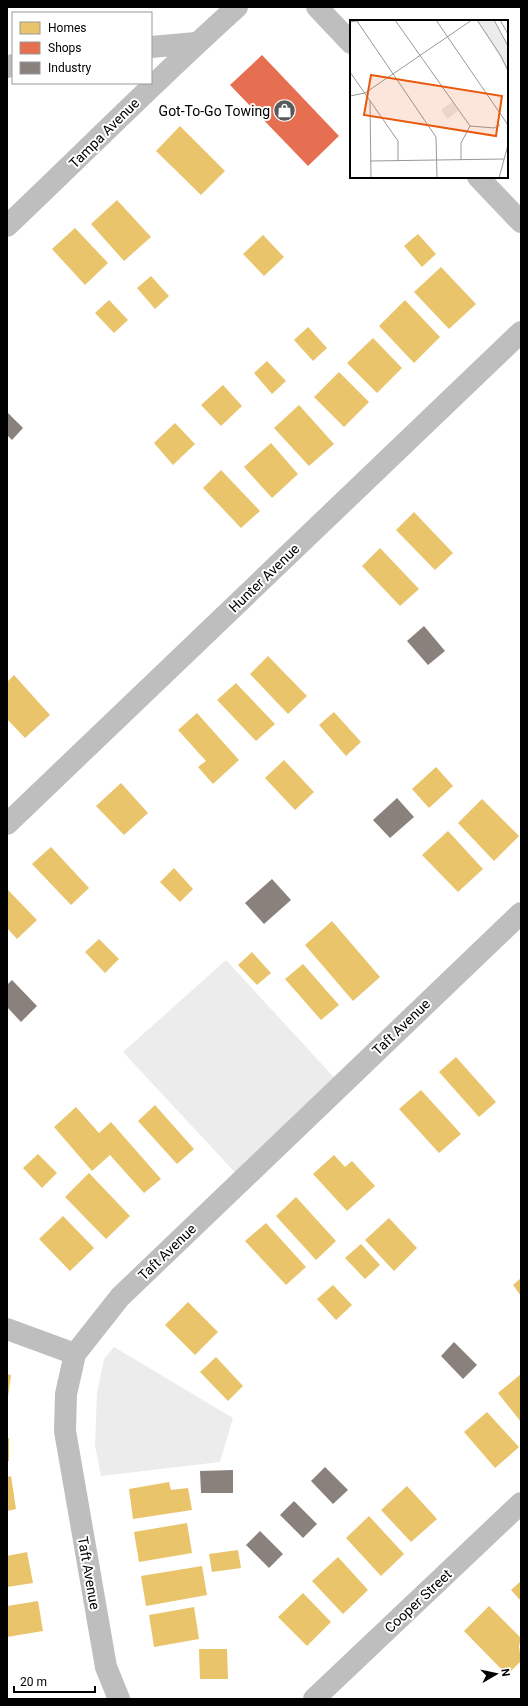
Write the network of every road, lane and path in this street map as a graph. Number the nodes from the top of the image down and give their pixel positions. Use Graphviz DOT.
graph roads {
  1 [pos="237,7"];
  2 [pos="317,7"];
  3 [pos="350,42"];
  4 [pos="196,44"];
  5 [pos="152,47"];
  6 [pos="479,178"];
  7 [pos="521,222"];
  8 [pos="7,226"];
  9 [pos="521,332"];
  10 [pos="7,824"];
  11 [pos="521,913"];
  12 [pos="7,1329"];
  13 [pos="75,1354"];
  14 [pos="521,1503"];
  15 [pos="118,1699"];
  16 [pos="314,1699"];
  1 -- 4 [label="street, Tampa Avenue"];
  2 -- 3 [label="street"];
  4 -- 5 [label="street"];
  4 -- 8 [label="street, Tampa Avenue"];
  6 -- 7 [label="street"];
  9 -- 10 [label="street, Hunter Avenue"];
  11 -- 13 [label="street, Taft Avenue"];
  12 -- 13 [label="street"];
  13 -- 15 [label="street, Taft Avenue"];
  14 -- 16 [label="street, Cooper Street"];
}
